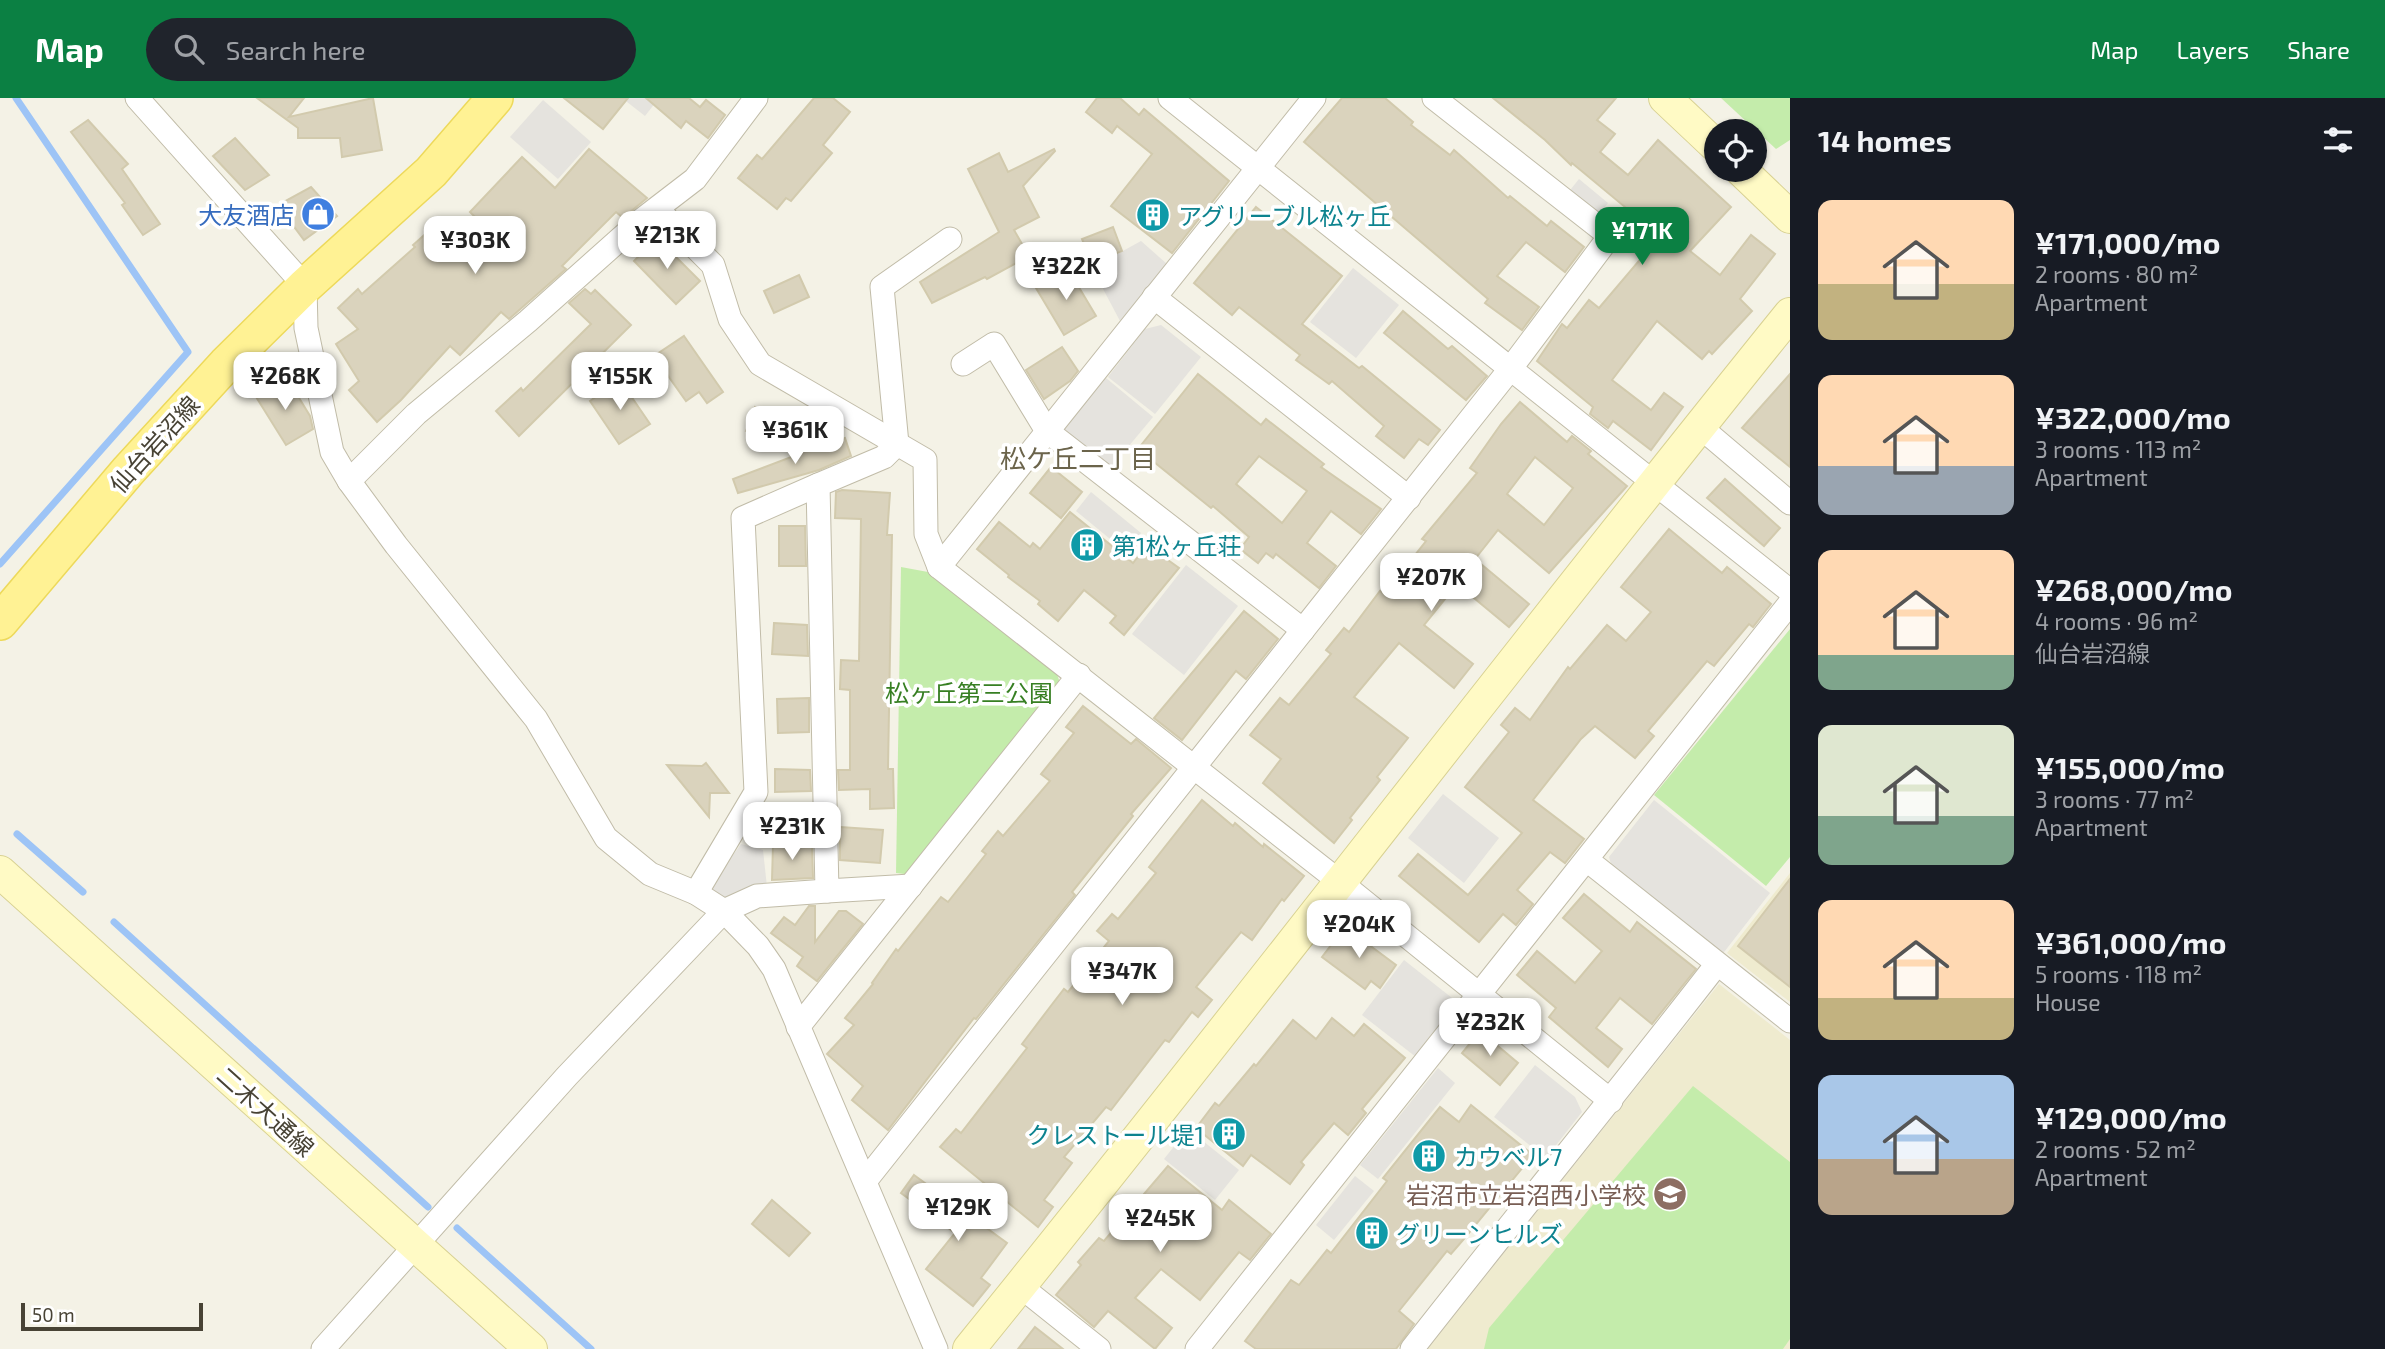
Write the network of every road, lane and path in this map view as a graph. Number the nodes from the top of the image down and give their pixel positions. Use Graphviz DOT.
graph roads {
  1 [pos="136,98"];
  2 [pos="495,98"];
  3 [pos="756,98"];
  4 [pos="1170,98"];
  5 [pos="1314,98"];
  6 [pos="1434,98"];
  7 [pos="1665,98"];
  8 [pos="1704,135"];
  9 [pos="1259,167"];
  10 [pos="1754,182"];
  11 [pos="658,210"];
  12 [pos="1790,217"];
  13 [pos="950,239"];
  14 [pos="305,286"];
  15 [pos="1154,298"];
  16 [pos="1785,332"];
  17 [pos="963,364"];
  18 [pos="1511,368"];
  19 [pos="1699,426"];
  20 [pos="1046,431"];
  21 [pos="897,444"];
  22 [pos="349,481"];
  23 [pos="1654,481"];
  24 [pos="818,485"];
  25 [pos="1409,498"];
  26 [pos="1790,503"];
  27 [pos="939,567"];
  28 [pos="1790,591"];
  29 [pos="1790,603"];
  30 [pos="0,622"];
  31 [pos="1303,630"];
  32 [pos="1079,675"];
  33 [pos="1194,768"];
  34 [pos="1587,860"];
  35 [pos="0,872"];
  36 [pos="1340,882"];
  37 [pos="911,886"];
  38 [pos="827,891"];
  39 [pos="696,893"];
  40 [pos="724,911"];
  41 [pos="1717,964"];
  42 [pos="1479,995"];
  43 [pos="1790,1021"];
  44 [pos="798,1027"];
  45 [pos="1611,1101"];
  46 [pos="866,1180"];
  47 [pos="416,1245"];
  48 [pos="1020,1286"];
  49 [pos="323,1349"];
  50 [pos="531,1349"];
  51 [pos="936,1349"];
  52 [pos="969,1349"];
  53 [pos="1099,1349"];
  54 [pos="1197,1349"];
  55 [pos="1412,1349"];
  1 -- 14 [label="street"];
  2 -- 14 [label="main road, 仙台岩沼線"];
  3 -- 11 [label="street"];
  4 -- 9 [label="street"];
  5 -- 9 [label="street"];
  6 -- 18 [label="street"];
  7 -- 8 [label="street"];
  9 -- 15 [label="street"];
  9 -- 18 [label="street"];
  10 -- 12 [label="street"];
  11 -- 21 [label="street"];
  11 -- 22 [label="street"];
  13 -- 21 [label="street"];
  14 -- 22 [label="street"];
  14 -- 30 [label="main road, 仙台岩沼線"];
  15 -- 20 [label="street"];
  15 -- 25 [label="street"];
  16 -- 19 [label="street"];
  17 -- 20 [label="street"];
  18 -- 23 [label="street"];
  18 -- 25 [label="street"];
  19 -- 23 [label="street"];
  19 -- 26 [label="street"];
  20 -- 27 [label="street"];
  20 -- 31 [label="street"];
  21 -- 24 [label="street"];
  21 -- 27 [label="street"];
  22 -- 39 [label="street"];
  23 -- 28 [label="street"];
  23 -- 36 [label="street"];
  24 -- 38 [label="street"];
  24 -- 39 [label="street"];
  25 -- 31 [label="street"];
  27 -- 32 [label="street"];
  29 -- 34 [label="street"];
  31 -- 33 [label="street"];
  32 -- 33 [label="street"];
  32 -- 37 [label="street"];
  33 -- 36 [label="street"];
  33 -- 46 [label="street"];
  34 -- 41 [label="street"];
  34 -- 42 [label="street"];
  35 -- 47 [label="street, 二木大通線"];
  36 -- 42 [label="street"];
  36 -- 48 [label="street"];
  37 -- 38 [label="street"];
  37 -- 44 [label="street"];
  38 -- 40 [label="street"];
  39 -- 40 [label="street"];
  40 -- 44 [label="street"];
  40 -- 47 [label="street"];
  41 -- 43 [label="street"];
  41 -- 45 [label="street"];
  42 -- 45 [label="street"];
  42 -- 54 [label="street"];
  44 -- 46 [label="street"];
  45 -- 55 [label="street"];
  46 -- 51 [label="street"];
  47 -- 49 [label="street"];
  47 -- 50 [label="street, 二木大通線"];
  48 -- 52 [label="street"];
  48 -- 53 [label="street"];
}
